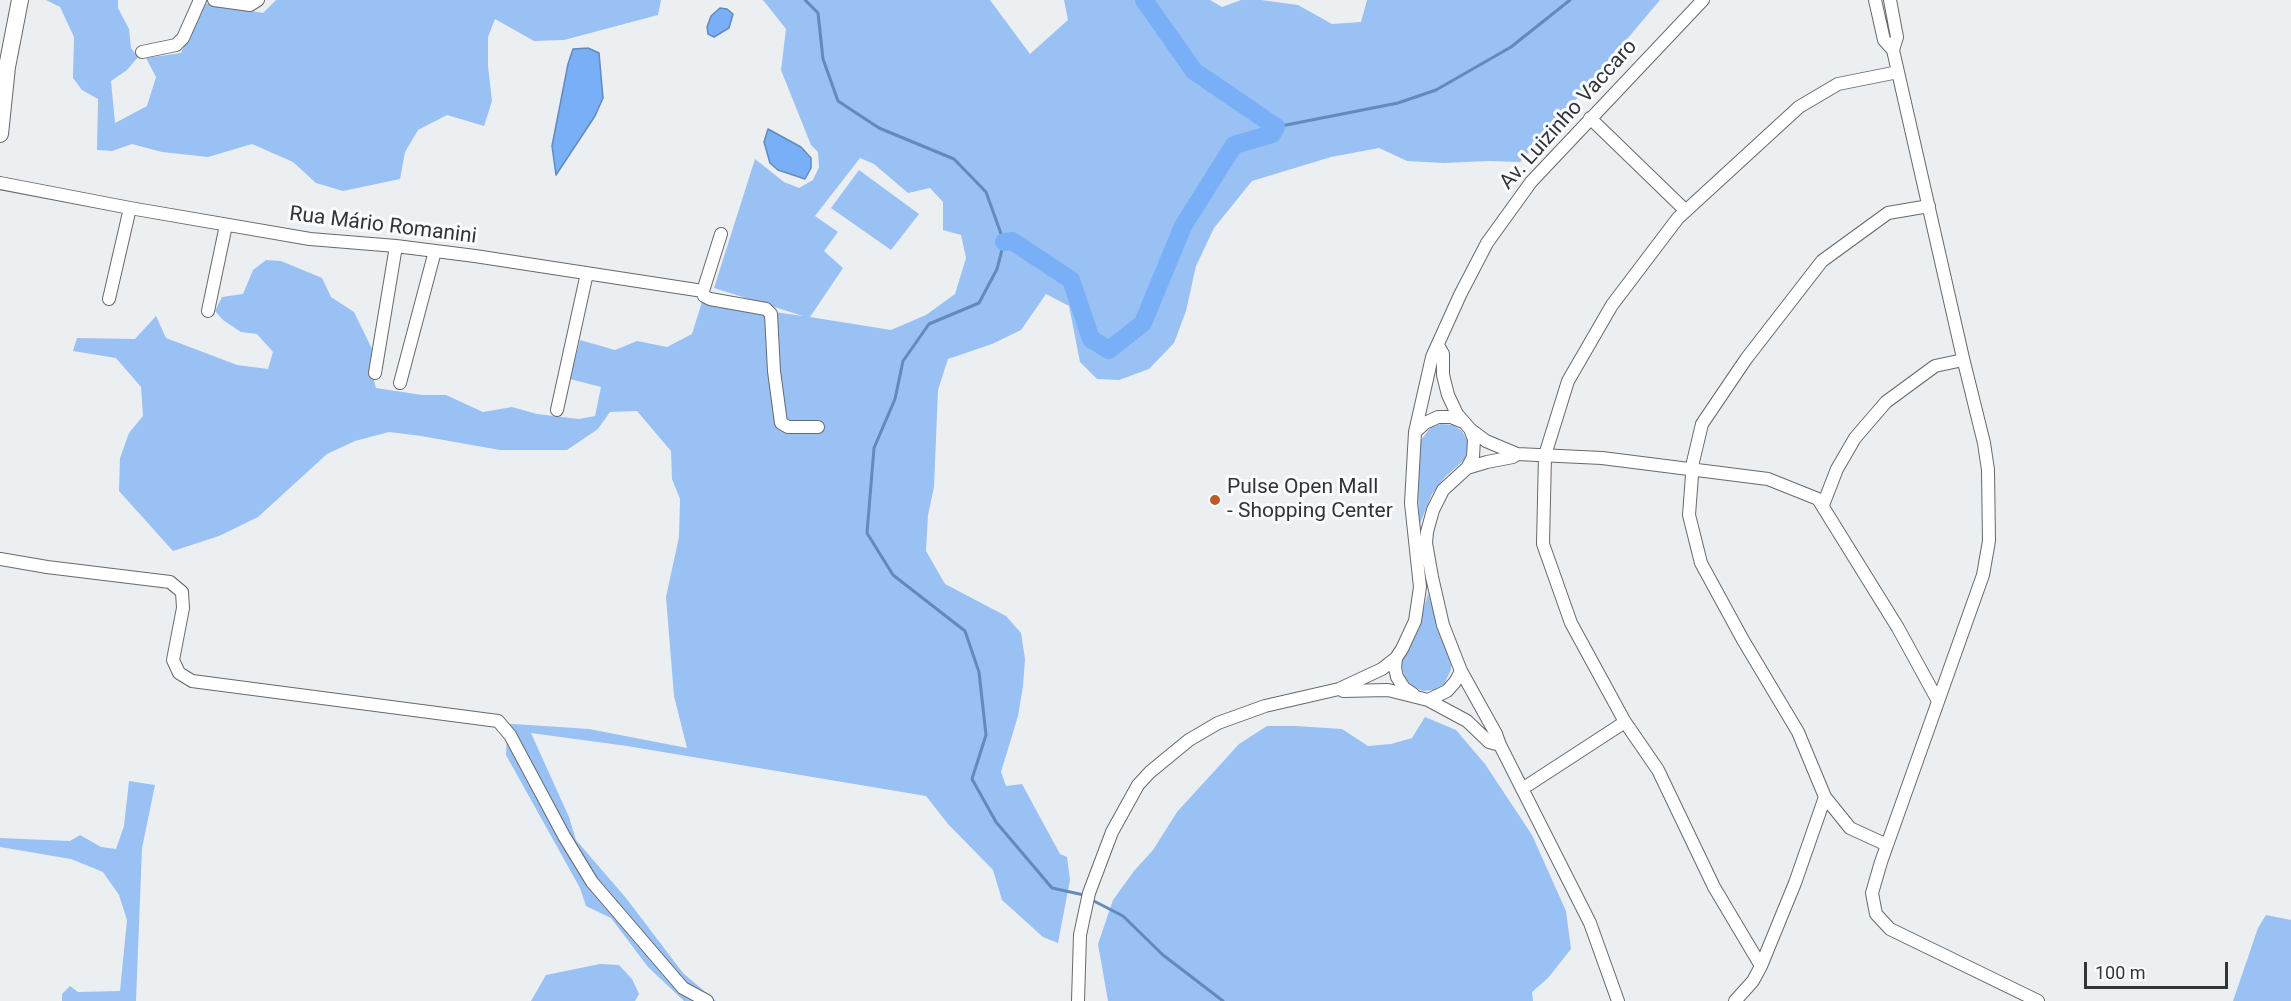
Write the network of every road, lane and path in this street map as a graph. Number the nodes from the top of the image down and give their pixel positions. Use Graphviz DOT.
graph roads {
  1 [pos="20,0"];
  2 [pos="200,0"];
  3 [pos="214,0"];
  4 [pos="258,0"];
  5 [pos="1703,0"];
  6 [pos="1875,0"];
  7 [pos="1890,0"];
  8 [pos="1893,50"];
  9 [pos="142,52"];
  10 [pos="1898,72"];
  11 [pos="1590,118"];
  12 [pos="0,134"];
  13 [pos="0,183"];
  14 [pos="1929,206"];
  15 [pos="130,208"];
  16 [pos="1686,211"];
  17 [pos="226,225"];
  18 [pos="721,234"];
  19 [pos="396,246"];
  20 [pos="435,251"];
  21 [pos="587,273"];
  22 [pos="703,291"];
  23 [pos="109,299"];
  24 [pos="208,311"];
  25 [pos="1438,347"];
  26 [pos="1963,360"];
  27 [pos="375,373"];
  28 [pos="400,383"];
  29 [pos="557,410"];
  30 [pos="1467,425"];
  31 [pos="818,427"];
  32 [pos="1415,432"];
  33 [pos="1517,454"];
  34 [pos="1545,455"];
  35 [pos="1467,468"];
  36 [pos="1692,470"];
  37 [pos="1823,505"];
  38 [pos="0,559"];
  39 [pos="1396,657"];
  40 [pos="1461,671"];
  41 [pos="1339,689"];
  42 [pos="1414,695"];
  43 [pos="1428,700"];
  44 [pos="1938,701"];
  45 [pos="1625,722"];
  46 [pos="1500,745"];
  47 [pos="1522,789"];
  48 [pos="1825,797"];
  49 [pos="1887,845"];
  50 [pos="1761,966"];
  51 [pos="707,1001"];
  52 [pos="1078,1001"];
  53 [pos="1618,1001"];
  54 [pos="1735,1001"];
  55 [pos="2038,1001"];
  1 -- 12 [label="main road"];
  2 -- 9 [label="street"];
  3 -- 4 [label="street"];
  5 -- 11 [label="street, Av. Luizinho Vaccaro"];
  6 -- 8 [label="street"];
  7 -- 8 [label="street"];
  8 -- 10 [label="street"];
  10 -- 14 [label="street"];
  10 -- 16 [label="street"];
  11 -- 16 [label="street"];
  11 -- 25 [label="street, Av. Luizinho Vaccaro"];
  13 -- 15 [label="street, Rua Mário Romanini"];
  14 -- 26 [label="street"];
  14 -- 36 [label="street"];
  15 -- 17 [label="street, Rua Mário Romanini"];
  15 -- 23 [label="street"];
  16 -- 34 [label="street"];
  17 -- 19 [label="street, Rua Mário Romanini"];
  17 -- 24 [label="street"];
  18 -- 22 [label="street"];
  19 -- 20 [label="street, Rua Mário Romanini"];
  19 -- 27 [label="street"];
  20 -- 21 [label="street, Rua Mário Romanini"];
  20 -- 28 [label="street"];
  21 -- 22 [label="street, Rua Mário Romanini"];
  21 -- 29 [label="street"];
  22 -- 31 [label="street, Rua Mário Romanini"];
  25 -- 30 [label="street"];
  25 -- 32 [label="street, Av. Luizinho Vaccaro"];
  26 -- 37 [label="street"];
  26 -- 44 [label="street"];
  30 -- 32 [label="street"];
  30 -- 33 [label="street"];
  30 -- 35 [label="street"];
  32 -- 39 [label="street, Av. Luizinho Vaccaro"];
  33 -- 34 [label="street"];
  33 -- 35 [label="street"];
  34 -- 36 [label="street"];
  34 -- 45 [label="street"];
  35 -- 40 [label="street"];
  36 -- 37 [label="street"];
  36 -- 48 [label="street"];
  37 -- 44 [label="street"];
  38 -- 51 [label="street"];
  39 -- 41 [label="street"];
  39 -- 42 [label="street"];
  40 -- 43 [label="street"];
  40 -- 46 [label="street"];
  41 -- 42 [label="street"];
  41 -- 52 [label="street"];
  42 -- 43 [label="street"];
  43 -- 46 [label="street"];
  44 -- 49 [label="street"];
  45 -- 47 [label="street"];
  45 -- 50 [label="street"];
  46 -- 47 [label="street"];
  47 -- 53 [label="street"];
  48 -- 49 [label="street"];
  48 -- 50 [label="street"];
  49 -- 55 [label="street"];
  50 -- 54 [label="street"];
}
